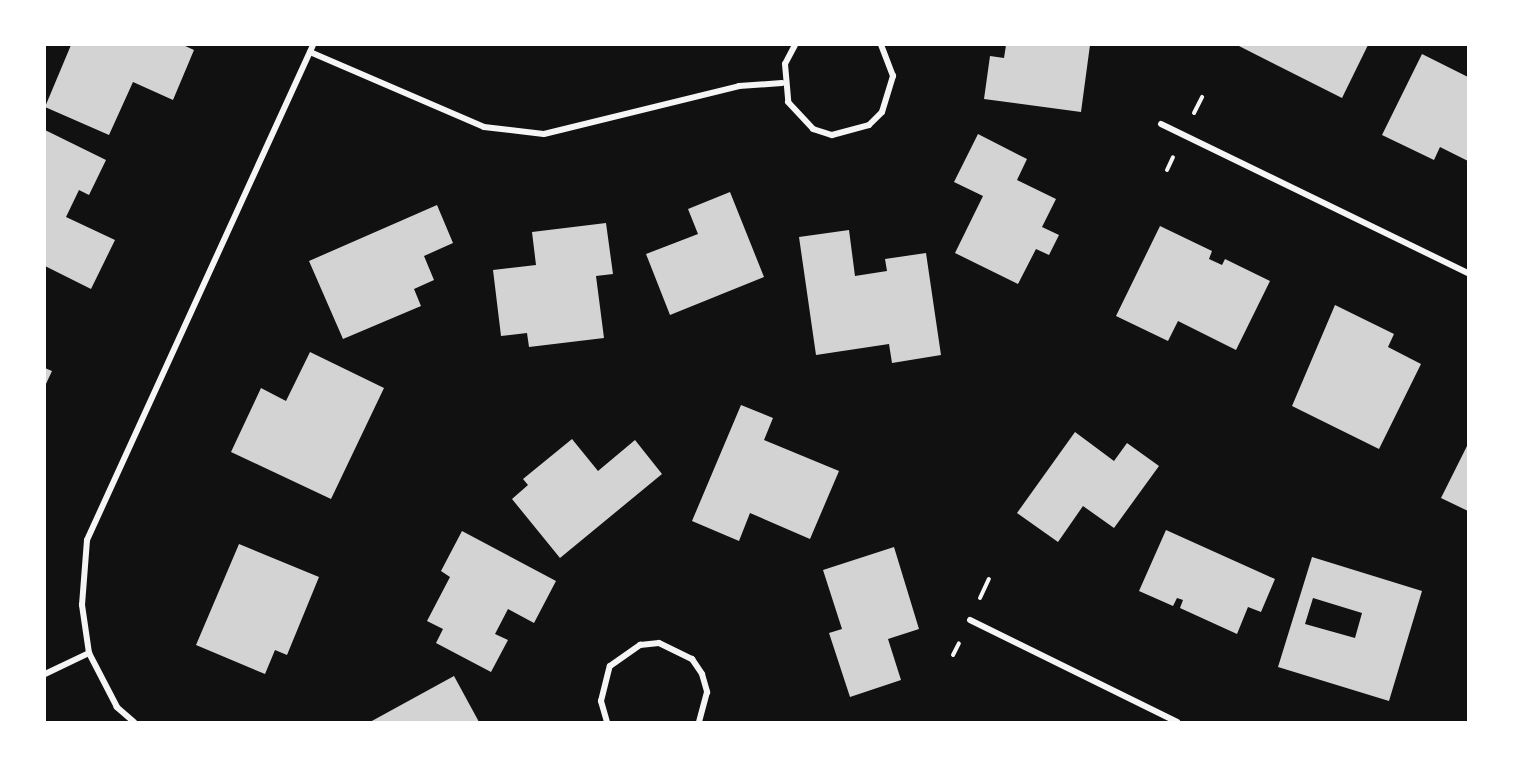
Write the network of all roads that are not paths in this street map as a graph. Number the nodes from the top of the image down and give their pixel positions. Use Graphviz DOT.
graph roads {
  1 [pos="795,45"];
  2 [pos="880,45"];
  3 [pos="312,48"];
  4 [pos="782,83"];
  5 [pos="1161,124"];
  6 [pos="1468,273"];
  7 [pos="970,620"];
  8 [pos="89,653"];
  9 [pos="45,674"];
  10 [pos="134,722"];
  11 [pos="607,722"];
  12 [pos="699,722"];
  13 [pos="1177,722"];
  1 -- 4 [label="street"];
  2 -- 4 [label="street"];
  3 -- 4 [label="street"];
  3 -- 8 [label="street"];
  5 -- 6 [label="street"];
  7 -- 13 [label="street"];
  8 -- 9 [label="street"];
  8 -- 10 [label="street"];
  11 -- 12 [label="street"];
}
